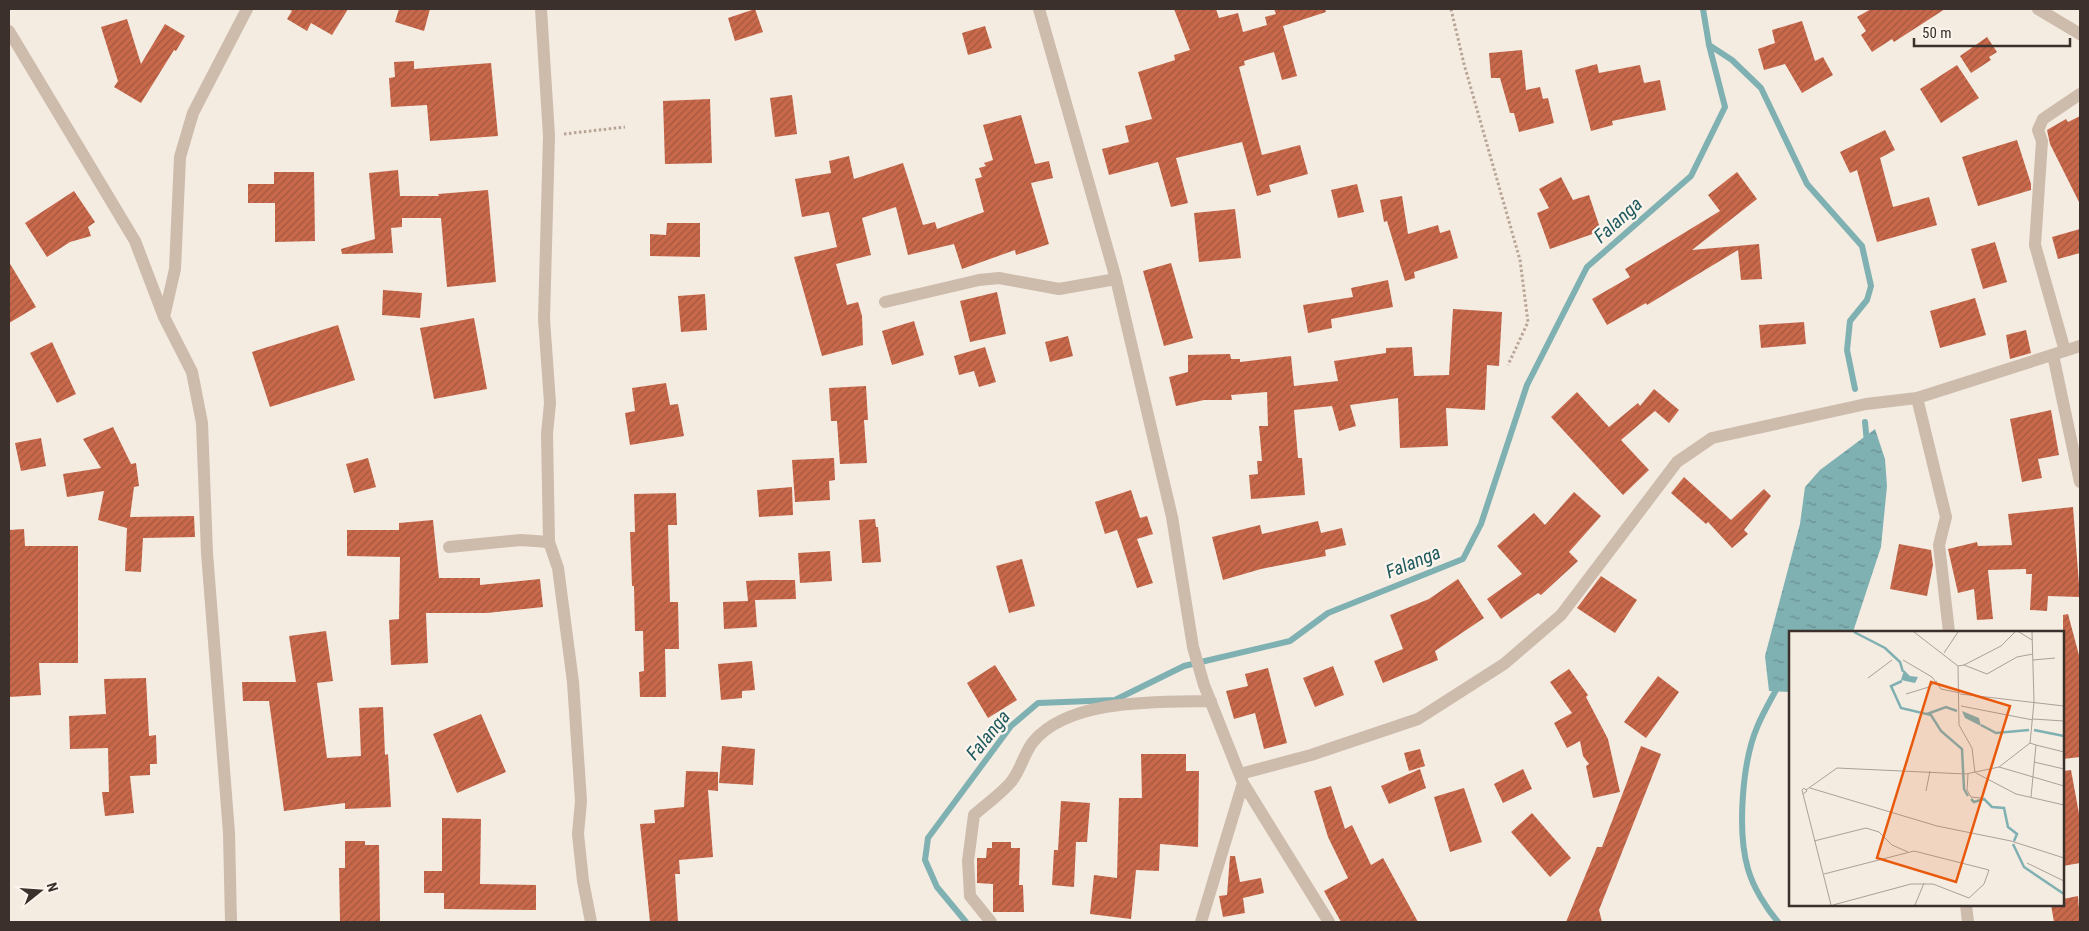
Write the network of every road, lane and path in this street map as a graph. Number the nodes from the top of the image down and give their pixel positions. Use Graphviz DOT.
graph roads {
  1 [pos="247,9"];
  2 [pos="541,9"];
  3 [pos="1040,9"];
  4 [pos="1451,9"];
  5 [pos="2038,9"];
  6 [pos="9,31"];
  7 [pos="2080,34"];
  8 [pos="2080,94"];
  9 [pos="625,127"];
  10 [pos="549,136"];
  11 [pos="1116,279"];
  12 [pos="885,302"];
  13 [pos="164,317"];
  14 [pos="2080,346"];
  15 [pos="2059,353"];
  16 [pos="1508,365"];
  17 [pos="1917,398"];
  18 [pos="2080,482"];
  19 [pos="549,542"];
  20 [pos="449,547"];
  21 [pos="1949,631"];
  22 [pos="1211,701"];
  23 [pos="1242,779"];
  24 [pos="1966,906"];
  25 [pos="231,922"];
  26 [pos="592,922"];
  27 [pos="991,922"];
  28 [pos="1201,922"];
  29 [pos="1329,922"];
  30 [pos="1968,922"];
  1 -- 13 [label="street"];
  2 -- 10 [label="street"];
  3 -- 11 [label="street"];
  4 -- 16 [label="path"];
  5 -- 7 [label="street"];
  6 -- 13 [label="street"];
  8 -- 15 [label="street"];
  9 -- 10 [label="path"];
  10 -- 19 [label="street"];
  11 -- 12 [label="street"];
  11 -- 22 [label="street"];
  13 -- 25 [label="street"];
  14 -- 15 [label="street"];
  15 -- 17 [label="street"];
  15 -- 18 [label="street"];
  17 -- 21 [label="street"];
  17 -- 23 [label="street"];
  19 -- 20 [label="street"];
  19 -- 26 [label="street"];
  22 -- 23 [label="street"];
  22 -- 27 [label="street"];
  23 -- 28 [label="street"];
  23 -- 29 [label="street"];
  24 -- 30 [label="street"];
}
